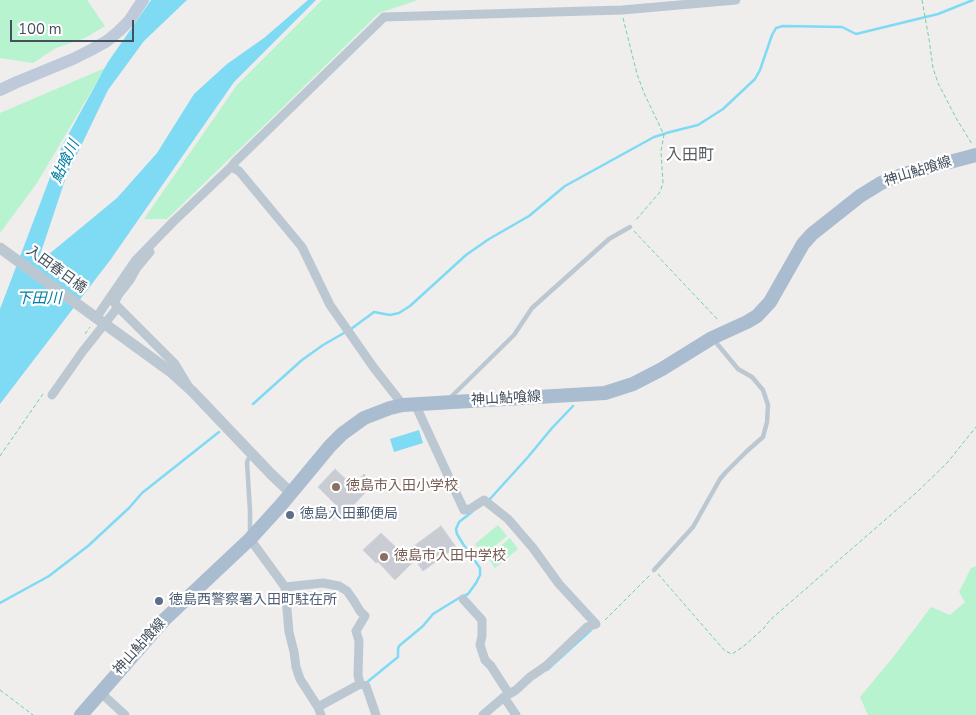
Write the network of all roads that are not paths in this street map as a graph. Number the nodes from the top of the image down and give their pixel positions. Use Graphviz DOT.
graph roads {
  1 [pos="143,0"];
  2 [pos="736,0"];
  3 [pos="0,90"];
  4 [pos="974,149"];
  5 [pos="231,168"];
  6 [pos="177,218"];
  7 [pos="630,227"];
  8 [pos="0,248"];
  9 [pos="118,307"];
  10 [pos="96,318"];
  11 [pos="712,338"];
  12 [pos="192,390"];
  13 [pos="52,395"];
  14 [pos="445,402"];
  15 [pos="409,405"];
  16 [pos="251,453"];
  17 [pos="291,493"];
  18 [pos="250,539"];
  19 [pos="654,570"];
  20 [pos="285,586"];
  21 [pos="463,599"];
  22 [pos="363,685"];
  23 [pos="100,692"];
  24 [pos="507,698"];
  25 [pos="319,711"];
  26 [pos="81,715"];
  27 [pos="125,715"];
  28 [pos="376,715"];
  29 [pos="483,715"];
  30 [pos="516,715"];
  1 -- 3 [label="main road"];
  2 -- 5 [label="street"];
  4 -- 11 [label="main road, 神山鮎喰線"];
  5 -- 6 [label="street"];
  5 -- 15 [label="street"];
  6 -- 9 [label="street"];
  6 -- 10 [label="street"];
  7 -- 14 [label="lane"];
  8 -- 10 [label="street, 入田春日橋"];
  9 -- 12 [label="street"];
  9 -- 13 [label="street"];
  10 -- 12 [label="street, 入田春日橋"];
  11 -- 14 [label="main road, 神山鮎喰線"];
  11 -- 19 [label="lane"];
  12 -- 16 [label="street, 入田春日橋"];
  14 -- 15 [label="main road, 神山鮎喰線"];
  15 -- 17 [label="main road, 神山鮎喰線"];
  15 -- 24 [label="street"];
  16 -- 17 [label="street, 入田春日橋"];
  16 -- 18 [label="lane"];
  17 -- 18 [label="main road, 神山鮎喰線"];
  18 -- 20 [label="street"];
  18 -- 23 [label="main road, 神山鮎喰線"];
  20 -- 22 [label="street"];
  20 -- 25 [label="street"];
  21 -- 24 [label="street"];
  22 -- 25 [label="street"];
  22 -- 28 [label="street"];
  23 -- 26 [label="main road, 神山鮎喰線"];
  23 -- 27 [label="street"];
  24 -- 29 [label="street"];
  24 -- 30 [label="street"];
}
